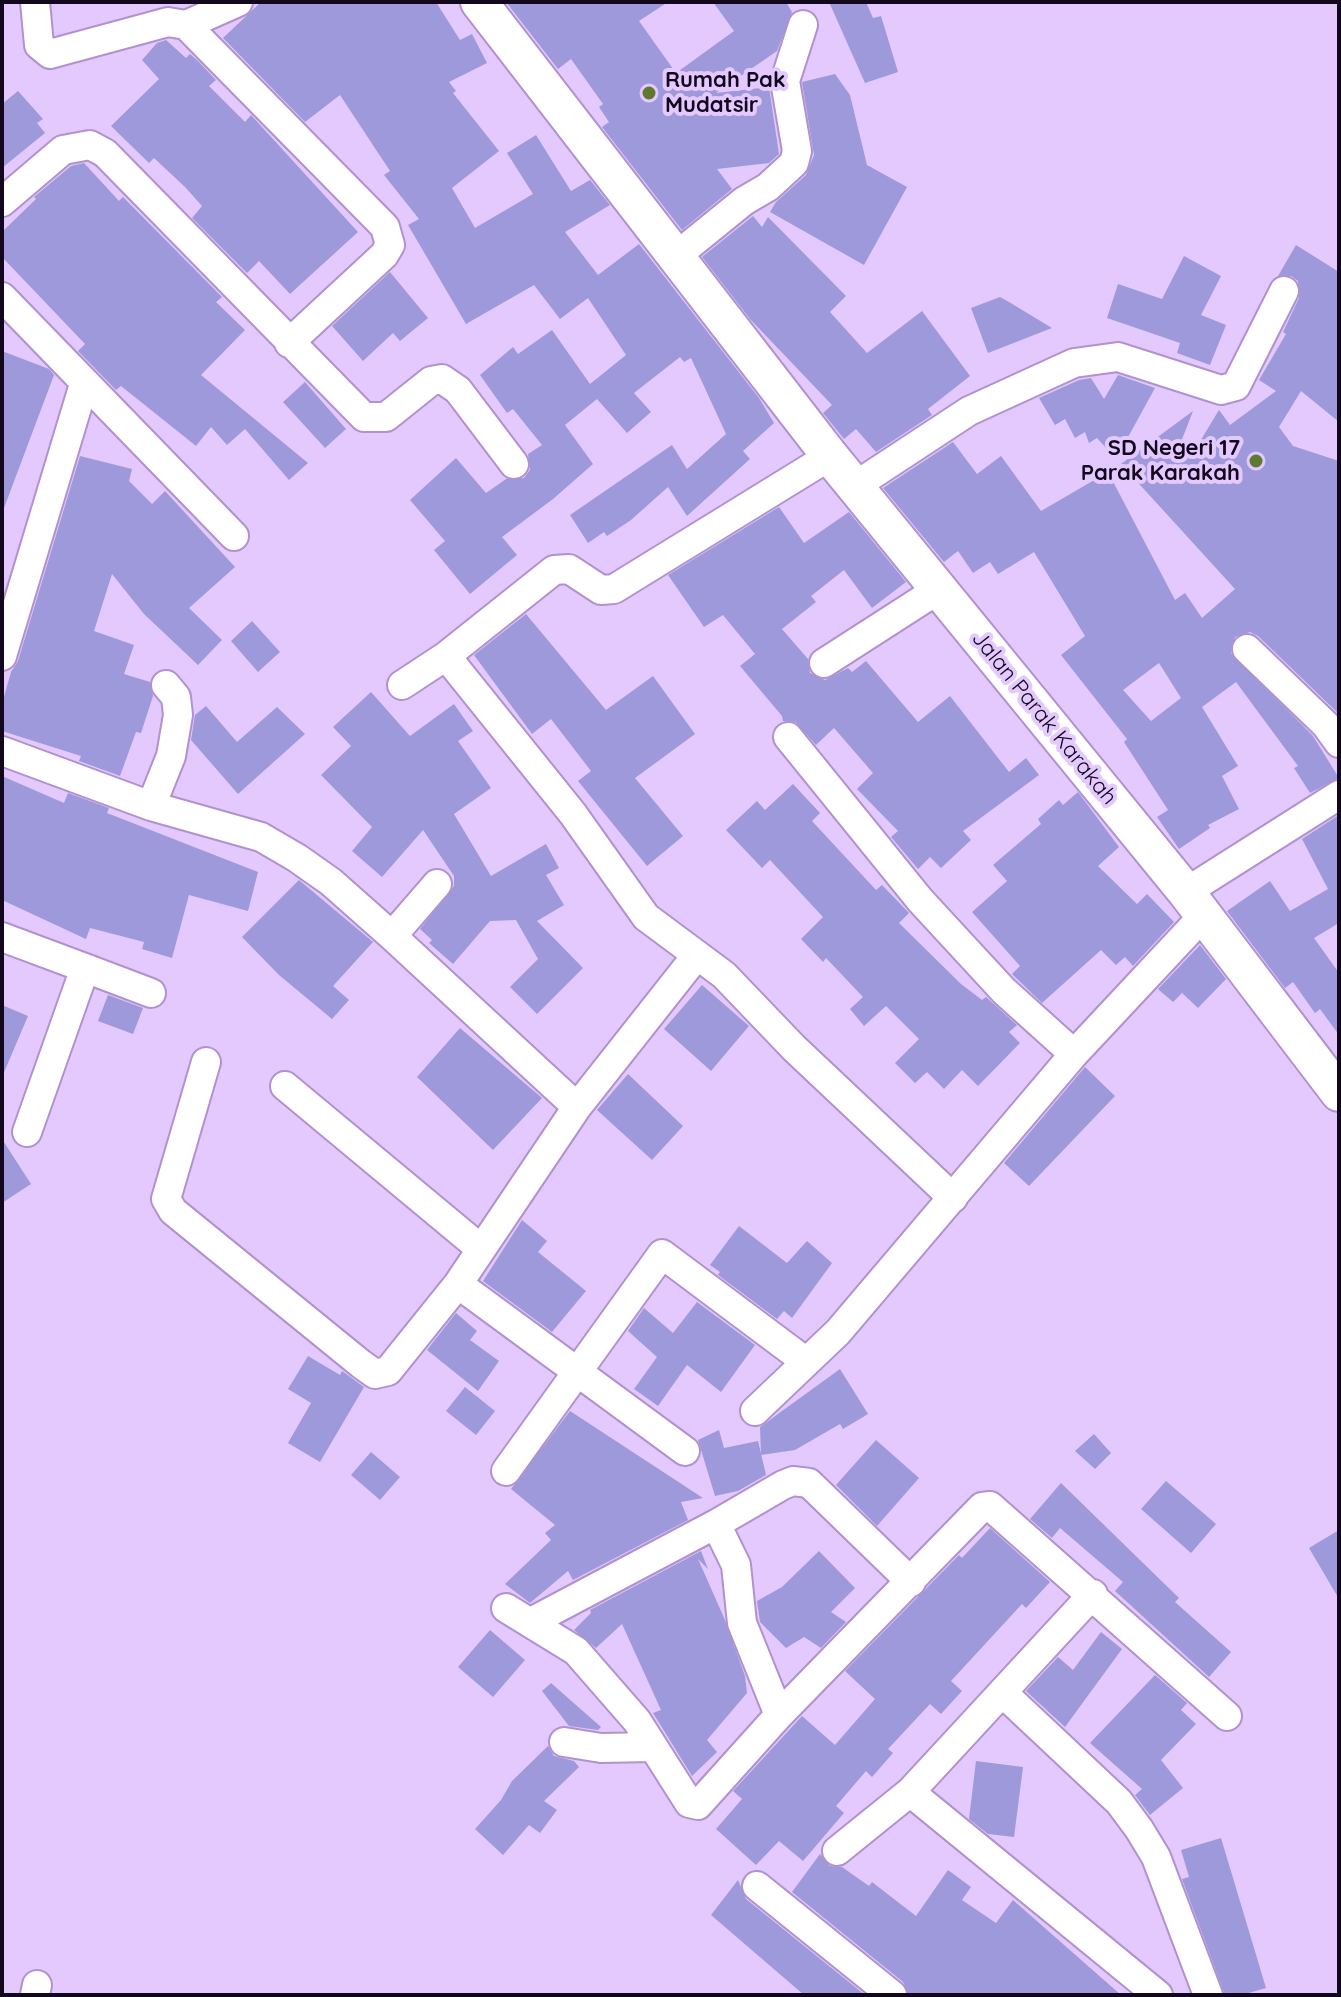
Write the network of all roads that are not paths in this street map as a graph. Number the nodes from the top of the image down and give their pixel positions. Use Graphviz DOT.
graph roads {
  1 [pos="35,2"];
  2 [pos="238,2"];
  3 [pos="479,2"];
  4 [pos="186,25"];
  5 [pos="803,25"];
  6 [pos="2,202"];
  7 [pos="675,257"];
  8 [pos="1284,291"];
  9 [pos="2,297"];
  10 [pos="289,343"];
  11 [pos="84,384"];
  12 [pos="830,456"];
  13 [pos="514,464"];
  14 [pos="855,486"];
  15 [pos="234,536"];
  16 [pos="939,589"];
  17 [pos="1247,649"];
  18 [pos="2,656"];
  19 [pos="446,656"];
  20 [pos="824,663"];
  21 [pos="166,685"];
  22 [pos="402,685"];
  23 [pos="788,737"];
  24 [pos="1339,743"];
  25 [pos="2,751"];
  26 [pos="1339,795"];
  27 [pos="151,806"];
  28 [pos="437,884"];
  29 [pos="1195,904"];
  30 [pos="392,936"];
  31 [pos="2,937"];
  32 [pos="697,955"];
  33 [pos="85,968"];
  34 [pos="151,993"];
  35 [pos="1074,1054"];
  36 [pos="206,1062"];
  37 [pos="285,1086"];
  38 [pos="1339,1093"];
  39 [pos="577,1107"];
  40 [pos="27,1132"];
  41 [pos="953,1198"];
  42 [pos="481,1249"];
  43 [pos="458,1284"];
  44 [pos="805,1361"];
  45 [pos="577,1372"];
  46 [pos="755,1411"];
  47 [pos="685,1451"];
  48 [pos="506,1471"];
  49 [pos="716,1524"];
  50 [pos="911,1582"];
  51 [pos="1093,1594"];
  52 [pos="506,1608"];
  53 [pos="531,1622"];
  54 [pos="1004,1694"];
  55 [pos="779,1715"];
  56 [pos="1227,1716"];
  57 [pos="564,1742"];
  58 [pos="652,1747"];
  59 [pos="910,1792"];
  60 [pos="837,1851"];
  61 [pos="757,1886"];
  62 [pos="892,1995"];
  63 [pos="1158,1995"];
  64 [pos="1208,1995"];
  1 -- 4 [label="street"];
  2 -- 4 [label="street"];
  3 -- 7 [label="street, Jalan Parak Karakah"];
  4 -- 10 [label="street"];
  5 -- 7 [label="street"];
  6 -- 10 [label="street"];
  7 -- 12 [label="street, Jalan Parak Karakah"];
  8 -- 14 [label="street"];
  9 -- 11 [label="street"];
  10 -- 13 [label="street"];
  11 -- 15 [label="street"];
  11 -- 18 [label="street"];
  12 -- 14 [label="street, Jalan Parak Karakah"];
  12 -- 19 [label="street"];
  14 -- 16 [label="street, Jalan Parak Karakah"];
  16 -- 20 [label="street"];
  16 -- 29 [label="street, Jalan Parak Karakah"];
  17 -- 24 [label="street"];
  19 -- 22 [label="street"];
  19 -- 32 [label="street"];
  21 -- 27 [label="street"];
  23 -- 35 [label="street"];
  25 -- 27 [label="street"];
  26 -- 29 [label="street"];
  27 -- 30 [label="street"];
  28 -- 30 [label="street"];
  29 -- 35 [label="street"];
  29 -- 38 [label="street, Jalan Parak Karakah"];
  30 -- 39 [label="street"];
  31 -- 33 [label="street"];
  32 -- 39 [label="street"];
  32 -- 41 [label="street"];
  33 -- 34 [label="street"];
  33 -- 40 [label="street"];
  35 -- 41 [label="street"];
  36 -- 43 [label="street"];
  37 -- 42 [label="street"];
  39 -- 42 [label="street"];
  41 -- 44 [label="street"];
  42 -- 43 [label="street"];
  43 -- 45 [label="street"];
  44 -- 45 [label="street"];
  44 -- 46 [label="street"];
  45 -- 47 [label="street"];
  45 -- 48 [label="street"];
  49 -- 50 [label="street"];
  49 -- 53 [label="street"];
  49 -- 55 [label="street"];
  50 -- 51 [label="street"];
  50 -- 55 [label="street"];
  51 -- 54 [label="street"];
  51 -- 56 [label="street"];
  52 -- 53 [label="street"];
  53 -- 58 [label="street"];
  54 -- 59 [label="street"];
  54 -- 64 [label="street"];
  55 -- 58 [label="street"];
  57 -- 58 [label="street"];
  59 -- 60 [label="street"];
  59 -- 63 [label="street"];
  61 -- 62 [label="street"];
}
